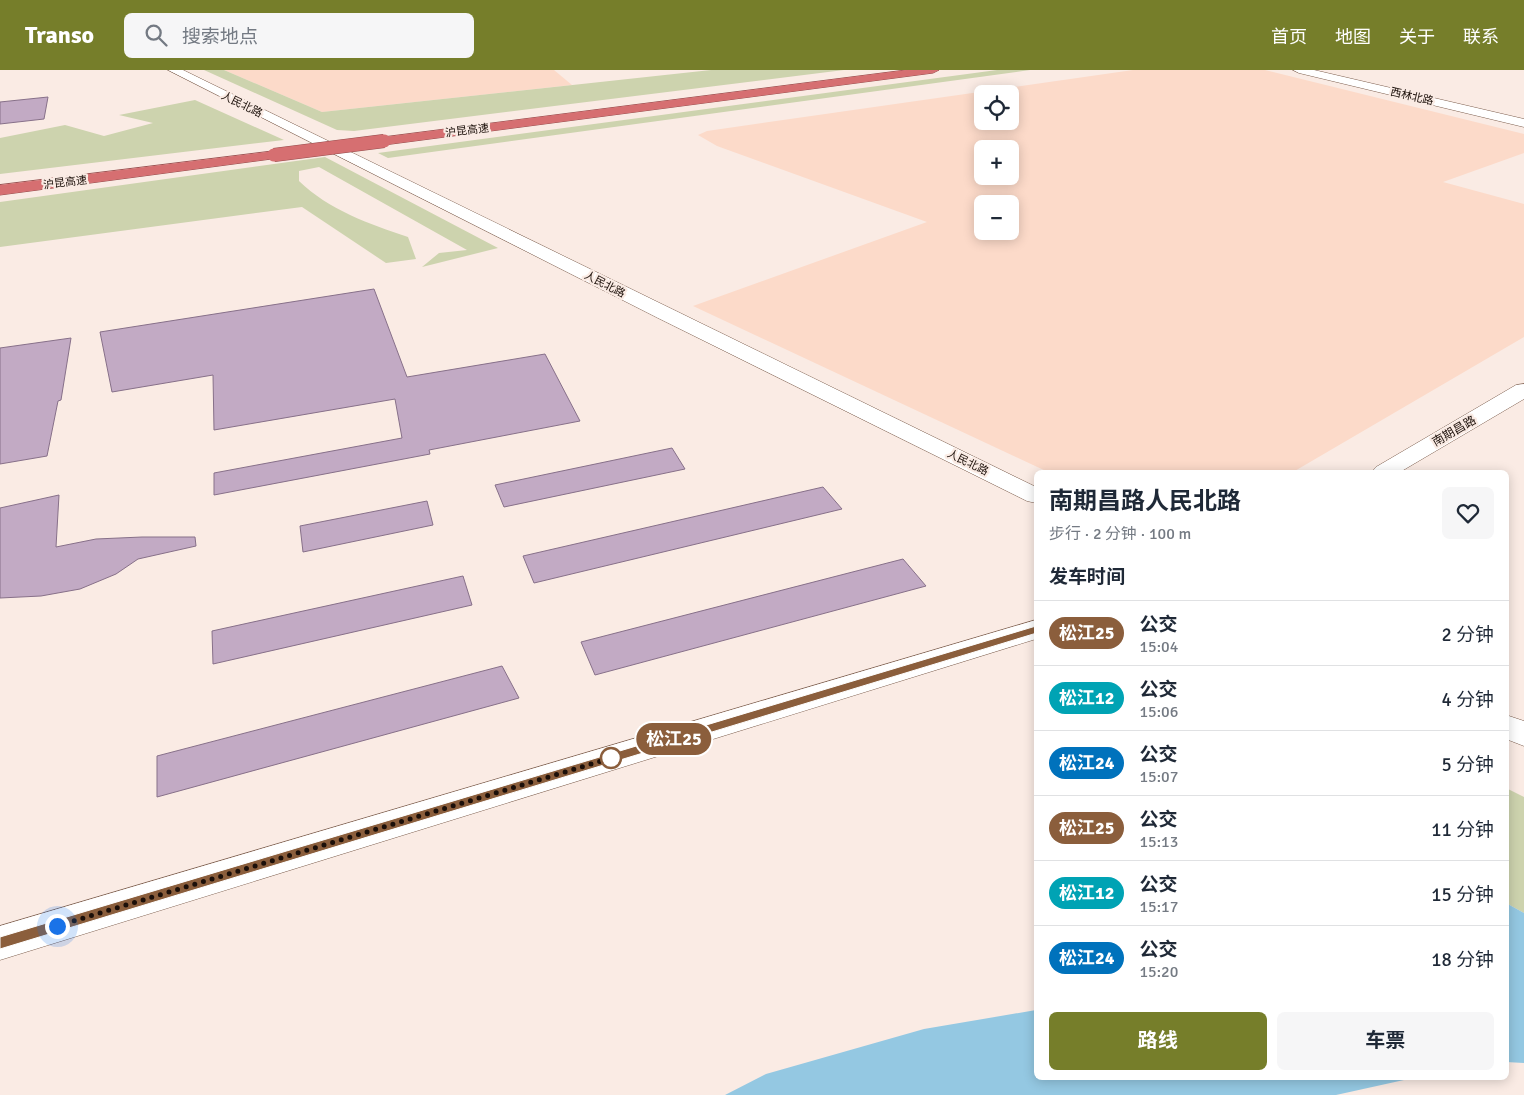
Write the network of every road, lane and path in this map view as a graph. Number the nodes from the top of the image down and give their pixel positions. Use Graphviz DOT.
graph roads {
  1 [pos="174,70"];
  2 [pos="882,70"];
  3 [pos="934,70"];
  4 [pos="1299,70"];
  5 [pos="1524,123"];
  6 [pos="378,137"];
  7 [pos="105,172"];
  8 [pos="0,180"];
  9 [pos="0,190"];
  10 [pos="1524,390"];
  11 [pos="1387,470"];
  12 [pos="1034,495"];
  13 [pos="1034,630"];
  14 [pos="1509,727"];
  15 [pos="1524,734"];
  16 [pos="0,943"];
  1 -- 12 [label="main road, 人民北路"];
  2 -- 6 [label="highway, 沪昆高速"];
  3 -- 6 [label="highway, 沪昆高速"];
  4 -- 5 [label="main road, 西林北路"];
  6 -- 7 [label="highway, 沪昆高速, bridge"];
  7 -- 8 [label="highway, 沪昆高速"];
  7 -- 9 [label="highway"];
  10 -- 11 [label="main road, 南期昌路"];
  13 -- 16 [label="main road"];
  14 -- 15 [label="main road"];
}
